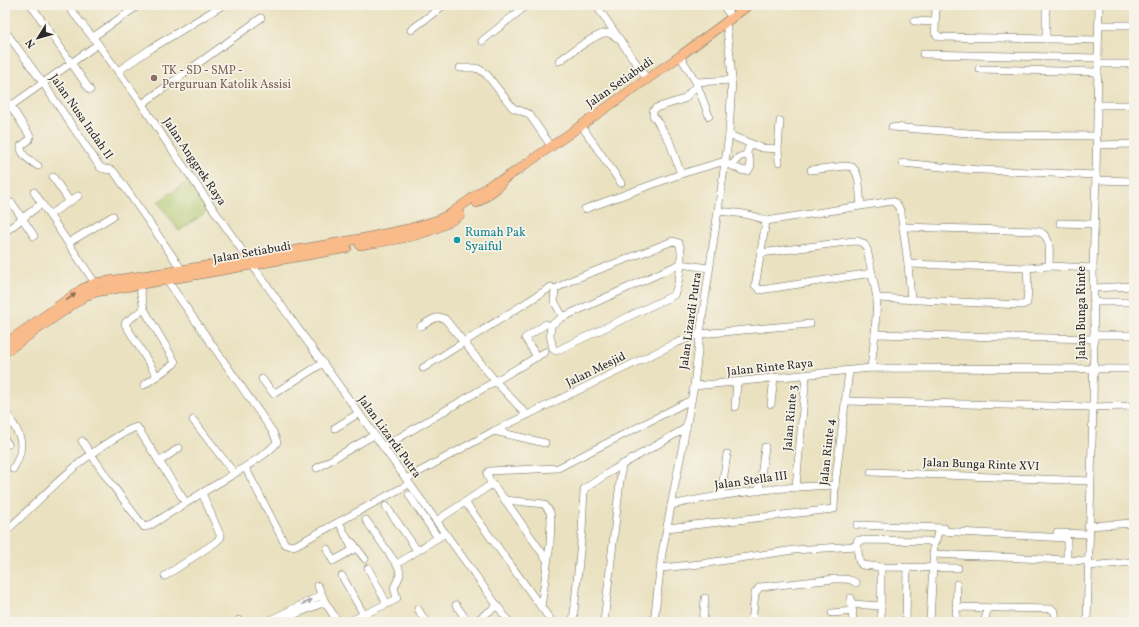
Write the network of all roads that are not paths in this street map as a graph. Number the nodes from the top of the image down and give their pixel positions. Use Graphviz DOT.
graph roads {
  1 [pos="31,5"];
  2 [pos="67,5"];
  3 [pos="139,5"];
  4 [pos="223,5"];
  5 [pos="444,5"];
  6 [pos="527,5"];
  7 [pos="596,5"];
  8 [pos="723,5"];
  9 [pos="749,5"];
  10 [pos="936,5"];
  11 [pos="1046,5"];
  12 [pos="1099,5"];
  13 [pos="261,18"];
  14 [pos="729,20"];
  15 [pos="914,21"];
  16 [pos="935,22"];
  17 [pos="1099,25"];
  18 [pos="1134,25"];
  19 [pos="411,30"];
  20 [pos="5,31"];
  21 [pos="93,37"];
  22 [pos="1046,39"];
  23 [pos="621,40"];
  24 [pos="1098,40"];
  25 [pos="482,41"];
  26 [pos="98,44"];
  27 [pos="923,54"];
  28 [pos="680,56"];
  29 [pos="559,61"];
  30 [pos="1098,61"];
  31 [pos="71,63"];
  32 [pos="1134,64"];
  33 [pos="460,68"];
  34 [pos="980,69"];
  35 [pos="118,71"];
  36 [pos="1098,72"];
  37 [pos="647,79"];
  38 [pos="732,80"];
  39 [pos="44,83"];
  40 [pos="697,84"];
  41 [pos="90,90"];
  42 [pos="5,97"];
  43 [pos="142,104"];
  44 [pos="1097,105"];
  45 [pos="1134,105"];
  46 [pos="8,108"];
  47 [pos="709,116"];
  48 [pos="780,121"];
  49 [pos="581,125"];
  50 [pos="892,127"];
  51 [pos="729,135"];
  52 [pos="1097,136"];
  53 [pos="750,144"];
  54 [pos="1134,144"];
  55 [pos="1097,145"];
  56 [pos="551,146"];
  57 [pos="778,149"];
  58 [pos="746,155"];
  59 [pos="779,162"];
  60 [pos="728,163"];
  61 [pos="903,163"];
  62 [pos="38,166"];
  63 [pos="811,170"];
  64 [pos="681,174"];
  65 [pos="53,177"];
  66 [pos="1096,178"];
  67 [pos="1134,181"];
  68 [pos="621,183"];
  69 [pos="34,192"];
  70 [pos="78,196"];
  71 [pos="70,202"];
  72 [pos="12,203"];
  73 [pos="41,204"];
  74 [pos="861,205"];
  75 [pos="585,209"];
  76 [pos="718,211"];
  77 [pos="49,215"];
  78 [pos="113,216"];
  79 [pos="22,219"];
  80 [pos="766,221"];
  81 [pos="1060,223"];
  82 [pos="1094,224"];
  83 [pos="903,227"];
  84 [pos="5,232"];
  85 [pos="34,236"];
  86 [pos="68,243"];
  87 [pos="761,253"];
  88 [pos="250,262"];
  89 [pos="680,264"];
  90 [pos="908,264"];
  91 [pos="1048,266"];
  92 [pos="710,268"];
  93 [pos="1027,268"];
  94 [pos="1093,268"];
  95 [pos="182,270"];
  96 [pos="872,273"];
  97 [pos="167,280"];
  98 [pos="94,283"];
  99 [pos="139,284"];
  100 [pos="1134,286"];
  101 [pos="552,287"];
  102 [pos="1094,288"];
  103 [pos="877,298"];
  104 [pos="911,300"];
  105 [pos="1094,302"];
  106 [pos="1134,302"];
  107 [pos="144,309"];
  108 [pos="563,317"];
  109 [pos="546,324"];
  110 [pos="810,324"];
  111 [pos="421,326"];
  112 [pos="1134,331"];
  113 [pos="700,334"];
  114 [pos="875,334"];
  115 [pos="1094,334"];
  116 [pos="1134,335"];
  117 [pos="464,343"];
  118 [pos="5,344"];
  119 [pos="5,352"];
  120 [pos="545,352"];
  121 [pos="537,357"];
  122 [pos="323,363"];
  123 [pos="423,368"];
  124 [pos="872,368"];
  125 [pos="1134,369"];
  126 [pos="1093,370"];
  127 [pos="849,371"];
  128 [pos="806,375"];
  129 [pos="157,376"];
  130 [pos="774,377"];
  131 [pos="262,379"];
  132 [pos="496,382"];
  133 [pos="737,382"];
  134 [pos="144,385"];
  135 [pos="694,386"];
  136 [pos="691,400"];
  137 [pos="845,401"];
  138 [pos="771,404"];
  139 [pos="1134,406"];
  140 [pos="735,407"];
  141 [pos="1093,407"];
  142 [pos="5,411"];
  143 [pos="358,413"];
  144 [pos="527,415"];
  145 [pos="193,420"];
  146 [pos="376,424"];
  147 [pos="335,428"];
  148 [pos="369,428"];
  149 [pos="686,428"];
  150 [pos="494,430"];
  151 [pos="374,435"];
  152 [pos="82,441"];
  153 [pos="545,443"];
  154 [pos="383,447"];
  155 [pos="765,447"];
  156 [pos="179,448"];
  157 [pos="91,454"];
  158 [pos="727,454"];
  159 [pos="159,462"];
  160 [pos="622,464"];
  161 [pos="245,467"];
  162 [pos="317,468"];
  163 [pos="13,469"];
  164 [pos="871,472"];
  165 [pos="234,473"];
  166 [pos="1090,481"];
  167 [pos="408,482"];
  168 [pos="492,484"];
  169 [pos="796,486"];
  170 [pos="835,486"];
  171 [pos="759,491"];
  172 [pos="202,493"];
  173 [pos="409,495"];
  174 [pos="721,496"];
  175 [pos="505,500"];
  176 [pos="465,502"];
  177 [pos="186,503"];
  178 [pos="671,505"];
  179 [pos="386,506"];
  180 [pos="366,520"];
  181 [pos="436,521"];
  182 [pos="339,522"];
  183 [pos="1134,523"];
  184 [pos="857,525"];
  185 [pos="1088,526"];
  186 [pos="667,528"];
  187 [pos="5,532"];
  188 [pos="445,533"];
  189 [pos="1088,534"];
  190 [pos="438,538"];
  191 [pos="348,540"];
  192 [pos="934,543"];
  193 [pos="857,546"];
  194 [pos="327,549"];
  195 [pos="417,550"];
  196 [pos="933,554"];
  197 [pos="365,559"];
  198 [pos="547,560"];
  199 [pos="1067,560"];
  200 [pos="1134,562"];
  201 [pos="397,564"];
  202 [pos="1088,564"];
  203 [pos="881,567"];
  204 [pos="907,567"];
  205 [pos="368,568"];
  206 [pos="661,568"];
  207 [pos="932,568"];
  208 [pos="958,568"];
  209 [pos="165,576"];
  210 [pos="342,576"];
  211 [pos="856,583"];
  212 [pos="957,584"];
  213 [pos="318,586"];
  214 [pos="322,595"];
  215 [pos="705,598"];
  216 [pos="325,602"];
  217 [pos="387,604"];
  218 [pos="456,605"];
  219 [pos="852,605"];
  220 [pos="497,606"];
  221 [pos="881,606"];
  222 [pos="541,607"];
  223 [pos="956,607"];
  224 [pos="986,608"];
  225 [pos="418,609"];
  226 [pos="832,613"];
  227 [pos="364,615"];
  228 [pos="264,620"];
  229 [pos="276,622"];
  230 [pos="338,622"];
  231 [pos="348,622"];
  232 [pos="426,622"];
  233 [pos="468,622"];
  234 [pos="474,622"];
  235 [pos="509,622"];
  236 [pos="552,622"];
  237 [pos="573,622"];
  238 [pos="604,622"];
  239 [pos="654,622"];
  240 [pos="703,622"];
  241 [pos="752,622"];
  242 [pos="853,622"];
  243 [pos="881,622"];
  244 [pos="906,622"];
  245 [pos="930,622"];
  246 [pos="956,622"];
  247 [pos="986,622"];
  248 [pos="1056,622"];
  249 [pos="1087,622"];
  1 -- 31 [label="street"];
  2 -- 21 [label="street, Jalan Anggrek Raya"];
  3 -- 21 [label="street"];
  4 -- 35 [label="street"];
  5 -- 19 [label="street"];
  6 -- 25 [label="street"];
  7 -- 23 [label="street"];
  8 -- 14 [label="street"];
  9 -- 14 [label="main road, Jalan Setiabudi"];
  10 -- 16 [label="street"];
  11 -- 22 [label="street"];
  12 -- 17 [label="street, Jalan Bunga Rinte"];
  13 -- 43 [label="street"];
  14 -- 28 [label="main road, Jalan Setiabudi"];
  14 -- 38 [label="street, Jalan Lizardi Putra"];
  15 -- 16 [label="street"];
  16 -- 22 [label="street"];
  17 -- 18 [label="street"];
  17 -- 24 [label="street, Jalan Bunga Rinte"];
  20 -- 39 [label="street, Jalan Nusa Indah II"];
  21 -- 26 [label="street, Jalan Anggrek Raya"];
  22 -- 24 [label="street"];
  23 -- 29 [label="street"];
  23 -- 37 [label="street"];
  24 -- 30 [label="street, Jalan Bunga Rinte"];
  26 -- 31 [label="street"];
  26 -- 35 [label="street, Jalan Anggrek Raya"];
  27 -- 30 [label="street"];
  28 -- 37 [label="main road, Jalan Setiabudi"];
  28 -- 40 [label="street"];
  30 -- 32 [label="street"];
  30 -- 36 [label="street, Jalan Bunga Rinte"];
  31 -- 39 [label="street"];
  31 -- 41 [label="street"];
  33 -- 56 [label="street"];
  34 -- 36 [label="street"];
  35 -- 43 [label="street, Jalan Anggrek Raya"];
  36 -- 44 [label="street, Jalan Bunga Rinte"];
  37 -- 49 [label="main road, Jalan Setiabudi"];
  38 -- 40 [label="street"];
  38 -- 51 [label="street, Jalan Lizardi Putra"];
  39 -- 46 [label="street"];
  39 -- 95 [label="street, Jalan Nusa Indah II"];
  40 -- 47 [label="street"];
  40 -- 64 [label="street"];
  42 -- 46 [label="street"];
  43 -- 88 [label="street, Jalan Anggrek Raya"];
  44 -- 45 [label="street"];
  44 -- 52 [label="street, Jalan Bunga Rinte"];
  46 -- 62 [label="street"];
  48 -- 57 [label="street"];
  49 -- 56 [label="main road, Jalan Setiabudi"];
  49 -- 68 [label="street"];
  50 -- 52 [label="street"];
  51 -- 53 [label="street"];
  51 -- 60 [label="street, Jalan Lizardi Putra"];
  52 -- 55 [label="street, Jalan Bunga Rinte"];
  53 -- 57 [label="street"];
  53 -- 58 [label="street"];
  54 -- 55 [label="street"];
  55 -- 66 [label="street, Jalan Bunga Rinte"];
  56 -- 88 [label="main road, Jalan Setiabudi"];
  57 -- 59 [label="street"];
  58 -- 60 [label="street"];
  58 -- 60 [label="street"];
  60 -- 64 [label="street"];
  60 -- 76 [label="street, Jalan Lizardi Putra"];
  61 -- 66 [label="street"];
  63 -- 74 [label="street"];
  64 -- 75 [label="street"];
  65 -- 71 [label="street"];
  66 -- 67 [label="street"];
  66 -- 82 [label="street, Jalan Bunga Rinte"];
  69 -- 73 [label="street"];
  70 -- 71 [label="street"];
  71 -- 77 [label="street"];
  72 -- 79 [label="street"];
  73 -- 77 [label="street"];
  73 -- 79 [label="street"];
  74 -- 80 [label="street"];
  74 -- 83 [label="street"];
  76 -- 80 [label="street"];
  76 -- 92 [label="street, Jalan Lizardi Putra"];
  77 -- 86 [label="street"];
  78 -- 86 [label="street"];
  79 -- 84 [label="street"];
  79 -- 85 [label="street"];
  80 -- 87 [label="street"];
  81 -- 82 [label="street"];
  82 -- 94 [label="street, Jalan Bunga Rinte"];
  83 -- 90 [label="street"];
  83 -- 91 [label="street"];
  86 -- 98 [label="street"];
  87 -- 96 [label="street"];
  87 -- 96 [label="street"];
  88 -- 95 [label="main road, Jalan Setiabudi"];
  88 -- 97 [label="main road, Jalan Setiabudi"];
  88 -- 122 [label="street, Jalan Lizardi Putra"];
  89 -- 92 [label="street"];
  89 -- 108 [label="street"];
  89 -- 108 [label="street"];
  89 -- 108 [label="street"];
  90 -- 93 [label="street"];
  90 -- 104 [label="street"];
  91 -- 93 [label="street"];
  91 -- 94 [label="street"];
  92 -- 113 [label="street, Jalan Lizardi Putra"];
  93 -- 104 [label="street"];
  94 -- 102 [label="street, Jalan Bunga Rinte"];
  95 -- 98 [label="main road, Jalan Setiabudi"];
  96 -- 103 [label="street"];
  97 -- 99 [label="main road, Jalan Setiabudi"];
  97 -- 161 [label="street"];
  118 -- 98 [label="main road, Jalan Setiabudi, one-way"];
  99 -- 107 [label="street"];
  99 -- 119 [label="main road, Jalan Setiabudi"];
  100 -- 102 [label="street"];
  101 -- 117 [label="street"];
  102 -- 105 [label="street, Jalan Bunga Rinte"];
  103 -- 104 [label="street"];
  103 -- 114 [label="street"];
  105 -- 106 [label="street"];
  105 -- 115 [label="street, Jalan Bunga Rinte"];
  107 -- 129 [label="street"];
  107 -- 129 [label="street"];
  109 -- 121 [label="street"];
  110 -- 113 [label="street, Jalan Mesjid"];
  111 -- 117 [label="street"];
  112 -- 115 [label="street"];
  113 -- 135 [label="street, Jalan Lizardi Putra"];
  113 -- 144 [label="street, Jalan Mesjid"];
  114 -- 115 [label="street"];
  114 -- 124 [label="street"];
  115 -- 116 [label="street"];
  115 -- 126 [label="street, Jalan Bunga Rinte"];
  117 -- 123 [label="street"];
  117 -- 132 [label="street"];
  120 -- 121 [label="street"];
  121 -- 132 [label="street"];
  122 -- 131 [label="street"];
  122 -- 143 [label="street, Jalan Lizardi Putra"];
  124 -- 126 [label="street, Jalan Rinte Raya"];
  124 -- 127 [label="street, Jalan Rinte Raya"];
  125 -- 126 [label="street, Jalan Rinte Raya"];
  126 -- 141 [label="street, Jalan Bunga Rinte"];
  127 -- 128 [label="street, Jalan Rinte Raya"];
  127 -- 137 [label="street, Jalan Rinte 4"];
  128 -- 130 [label="street, Jalan Rinte Raya"];
  128 -- 169 [label="street, Jalan Rinte 3"];
  129 -- 134 [label="street"];
  130 -- 133 [label="street, Jalan Rinte Raya"];
  130 -- 138 [label="street"];
  132 -- 144 [label="street"];
  132 -- 154 [label="street"];
  133 -- 135 [label="street, Jalan Rinte Raya"];
  133 -- 140 [label="street"];
  135 -- 136 [label="street, Jalan Lizardi Putra"];
  136 -- 149 [label="street, Jalan Lizardi Putra"];
  136 -- 168 [label="street"];
  137 -- 141 [label="street"];
  137 -- 170 [label="street, Jalan Rinte 4"];
  139 -- 141 [label="street"];
  141 -- 166 [label="street, Jalan Bunga Rinte"];
  142 -- 163 [label="street"];
  143 -- 147 [label="street"];
  143 -- 148 [label="street, Jalan Lizardi Putra"];
  144 -- 150 [label="street, Jalan Mesjid"];
  145 -- 165 [label="street"];
  146 -- 148 [label="street"];
  148 -- 151 [label="street, Jalan Lizardi Putra"];
  149 -- 160 [label="street"];
  149 -- 178 [label="street, Jalan Lizardi Putra"];
  150 -- 153 [label="street"];
  150 -- 167 [label="street, Jalan Mesjid"];
  151 -- 154 [label="street, Jalan Lizardi Putra"];
  151 -- 162 [label="street"];
  152 -- 157 [label="street"];
  154 -- 167 [label="street, Jalan Lizardi Putra"];
  155 -- 171 [label="street"];
  156 -- 159 [label="street"];
  157 -- 159 [label="street"];
  157 -- 177 [label="street"];
  157 -- 187 [label="street"];
  158 -- 174 [label="street"];
  159 -- 177 [label="street"];
  160 -- 237 [label="street"];
  160 -- 238 [label="street"];
  161 -- 165 [label="street"];
  161 -- 182 [label="street, Jalan Mesjid"];
  164 -- 166 [label="street, Jalan Bunga Rinte XVI"];
  165 -- 172 [label="street"];
  166 -- 185 [label="street, Jalan Bunga Rinte"];
  167 -- 181 [label="street, Jalan Lizardi Putra"];
  167 -- 182 [label="street, Jalan Mesjid"];
  168 -- 175 [label="street"];
  168 -- 176 [label="street"];
  169 -- 170 [label="street, Jalan Stella III"];
  169 -- 171 [label="street, Jalan Stella III"];
  170 -- 186 [label="street, Jalan Rinte 4"];
  171 -- 174 [label="street, Jalan Stella III"];
  172 -- 177 [label="street"];
  172 -- 209 [label="street"];
  173 -- 190 [label="street"];
  174 -- 178 [label="street, Jalan Stella III"];
  175 -- 198 [label="street"];
  175 -- 198 [label="street"];
  176 -- 181 [label="street"];
  176 -- 222 [label="street"];
  178 -- 186 [label="street, Jalan Lizardi Putra"];
  179 -- 195 [label="street"];
  180 -- 201 [label="street"];
  181 -- 188 [label="street, Jalan Lizardi Putra"];
  182 -- 191 [label="street"];
  183 -- 185 [label="street"];
  184 -- 189 [label="street"];
  185 -- 189 [label="street, Jalan Bunga Rinte"];
  186 -- 206 [label="street, Jalan Lizardi Putra"];
  188 -- 190 [label="street"];
  188 -- 220 [label="street, Jalan Lizardi Putra"];
  189 -- 202 [label="street, Jalan Bunga Rinte"];
  190 -- 195 [label="street"];
  191 -- 194 [label="street"];
  191 -- 197 [label="street"];
  192 -- 193 [label="street"];
  192 -- 196 [label="street"];
  192 -- 199 [label="street"];
  193 -- 203 [label="street"];
  193 -- 206 [label="street"];
  195 -- 201 [label="street"];
  196 -- 199 [label="street"];
  196 -- 207 [label="street"];
  198 -- 222 [label="street"];
  199 -- 202 [label="street"];
  200 -- 202 [label="street"];
  201 -- 217 [label="street"];
  202 -- 249 [label="street, Jalan Bunga Rinte"];
  203 -- 204 [label="street"];
  203 -- 221 [label="street"];
  204 -- 207 [label="street"];
  204 -- 244 [label="street"];
  205 -- 217 [label="street"];
  206 -- 239 [label="street, Jalan Lizardi Putra"];
  207 -- 208 [label="street"];
  207 -- 245 [label="street"];
  210 -- 227 [label="street"];
  211 -- 241 [label="street"];
  212 -- 223 [label="street"];
  213 -- 214 [label="street"];
  214 -- 216 [label="street"];
  228 -- 214 [label="street, one-way"];
  215 -- 240 [label="street"];
  216 -- 229 [label="street"];
  216 -- 230 [label="street"];
  217 -- 227 [label="street"];
  218 -- 233 [label="street"];
  219 -- 221 [label="street"];
  219 -- 226 [label="street"];
  219 -- 242 [label="street"];
  220 -- 234 [label="street"];
  220 -- 235 [label="street, Jalan Lizardi Putra"];
  221 -- 243 [label="street"];
  222 -- 236 [label="street"];
  223 -- 224 [label="street"];
  223 -- 246 [label="street"];
  224 -- 247 [label="street"];
  224 -- 248 [label="street"];
  225 -- 232 [label="street"];
  227 -- 231 [label="street"];
}
